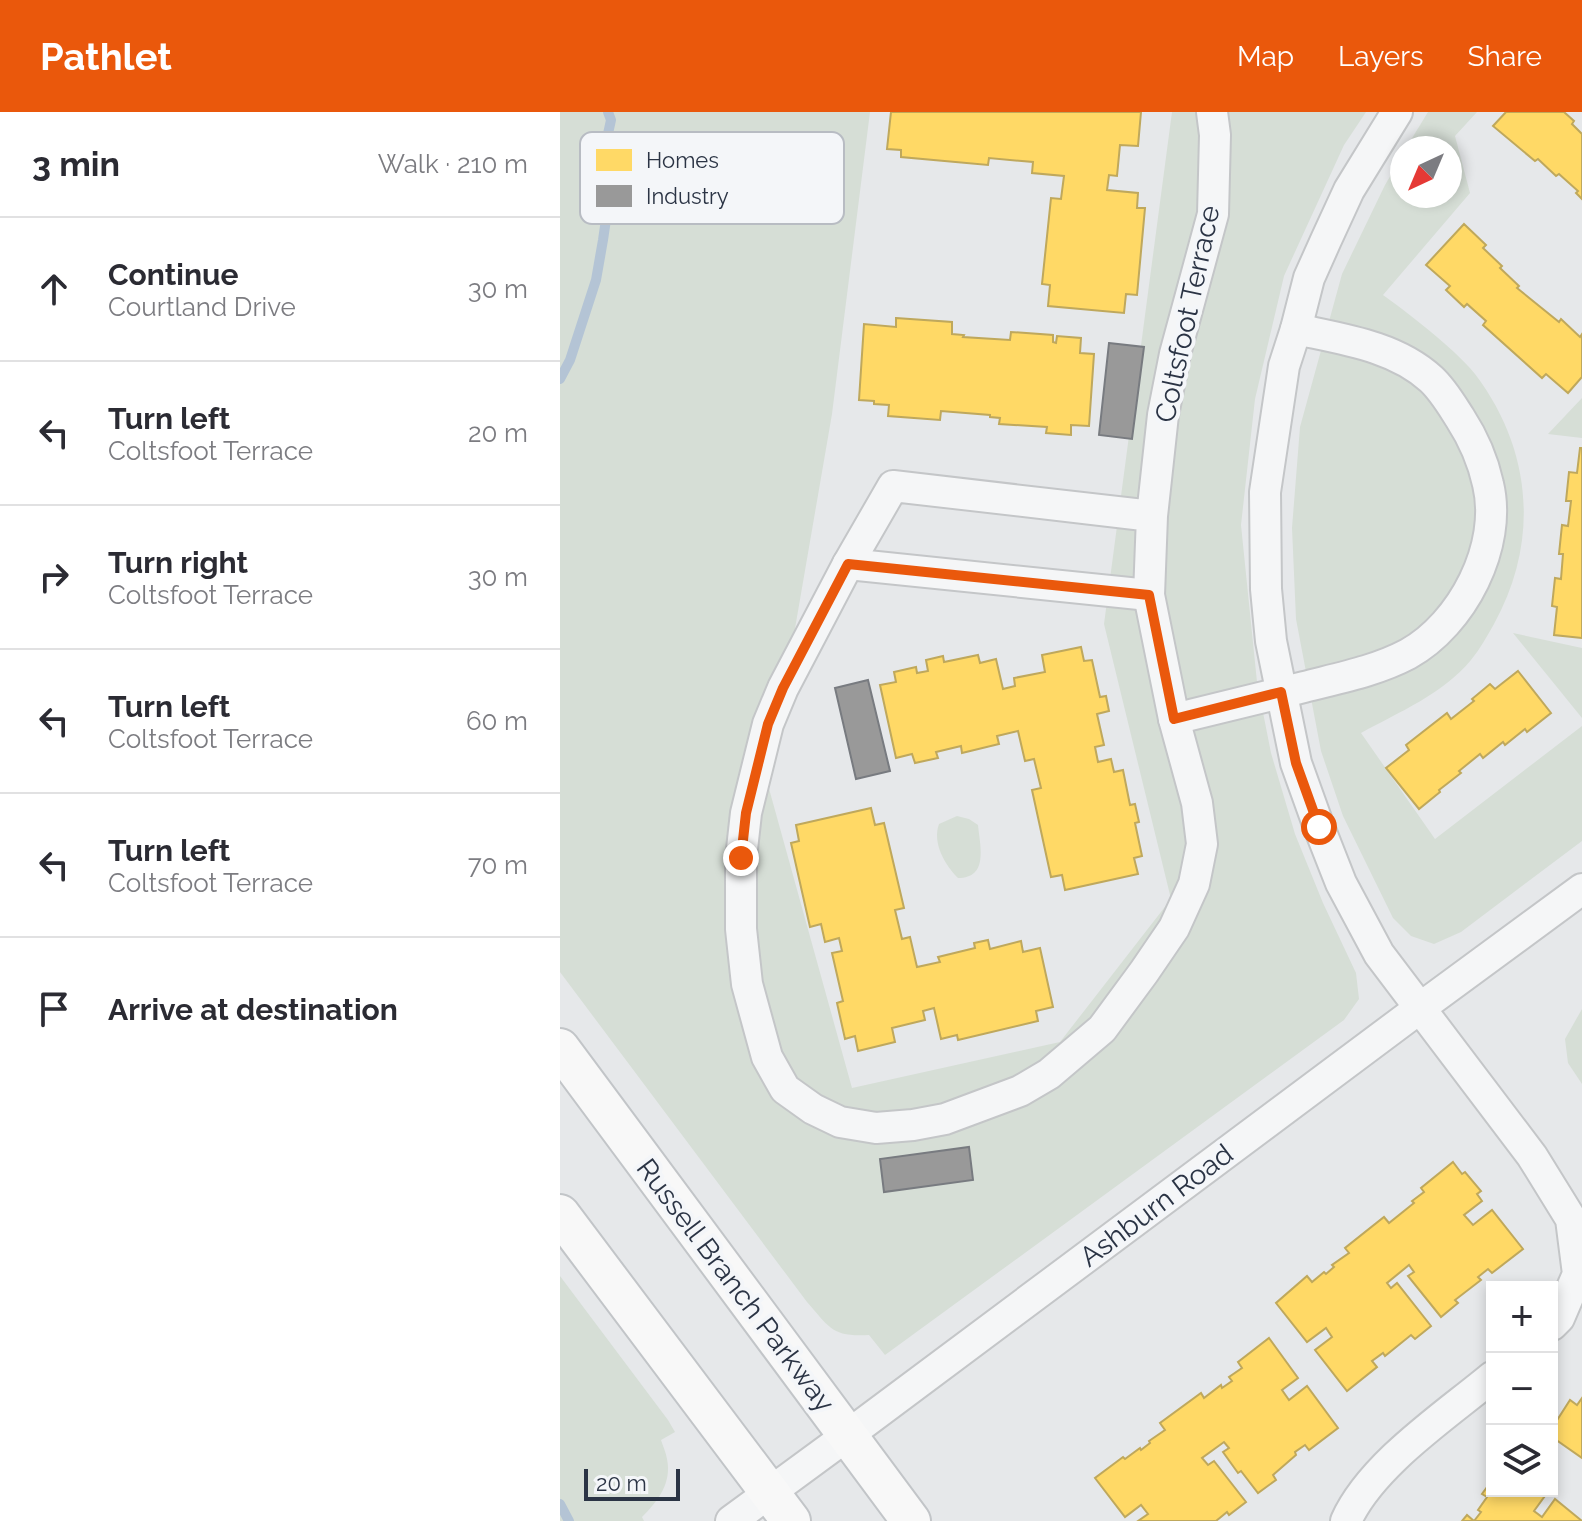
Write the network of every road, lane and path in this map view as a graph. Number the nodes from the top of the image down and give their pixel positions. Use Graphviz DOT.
graph roads {
  1 [pos="1212,112"];
  2 [pos="1397,112"];
  3 [pos="1296,329"];
  4 [pos="1152,516"];
  5 [pos="848,564"];
  6 [pos="1149,595"];
  7 [pos="1281,692"];
  8 [pos="1174,719"];
  9 [pos="1582,889"];
  10 [pos="1420,1008"];
  11 [pos="560,1048"];
  12 [pos="560,1214"];
  13 [pos="1558,1319"];
  14 [pos="1486,1382"];
  15 [pos="848,1435"];
  16 [pos="780,1507"];
  17 [pos="731,1521"];
  18 [pos="911,1521"];
  19 [pos="1346,1521"];
  1 -- 4 [label="street, Coltsfoot Terrace"];
  2 -- 3 [label="street"];
  3 -- 7 [label="street"];
  3 -- 7 [label="street"];
  4 -- 5 [label="street, Coltsfoot Terrace"];
  4 -- 6 [label="street, Coltsfoot Terrace"];
  5 -- 6 [label="street"];
  5 -- 8 [label="street, Coltsfoot Terrace"];
  6 -- 8 [label="street, Coltsfoot Terrace"];
  7 -- 8 [label="street"];
  7 -- 10 [label="street"];
  9 -- 10 [label="street, Ashburn Road"];
  10 -- 13 [label="street"];
  10 -- 15 [label="street, Ashburn Road"];
  11 -- 15 [label="main road, Russell Branch Parkway"];
  12 -- 16 [label="main road"];
  14 -- 19 [label="street"];
  15 -- 16 [label="street, Ashburn Road"];
  15 -- 18 [label="main road, Russell Branch Parkway"];
  16 -- 17 [label="street, Ashburn Road"];
}
